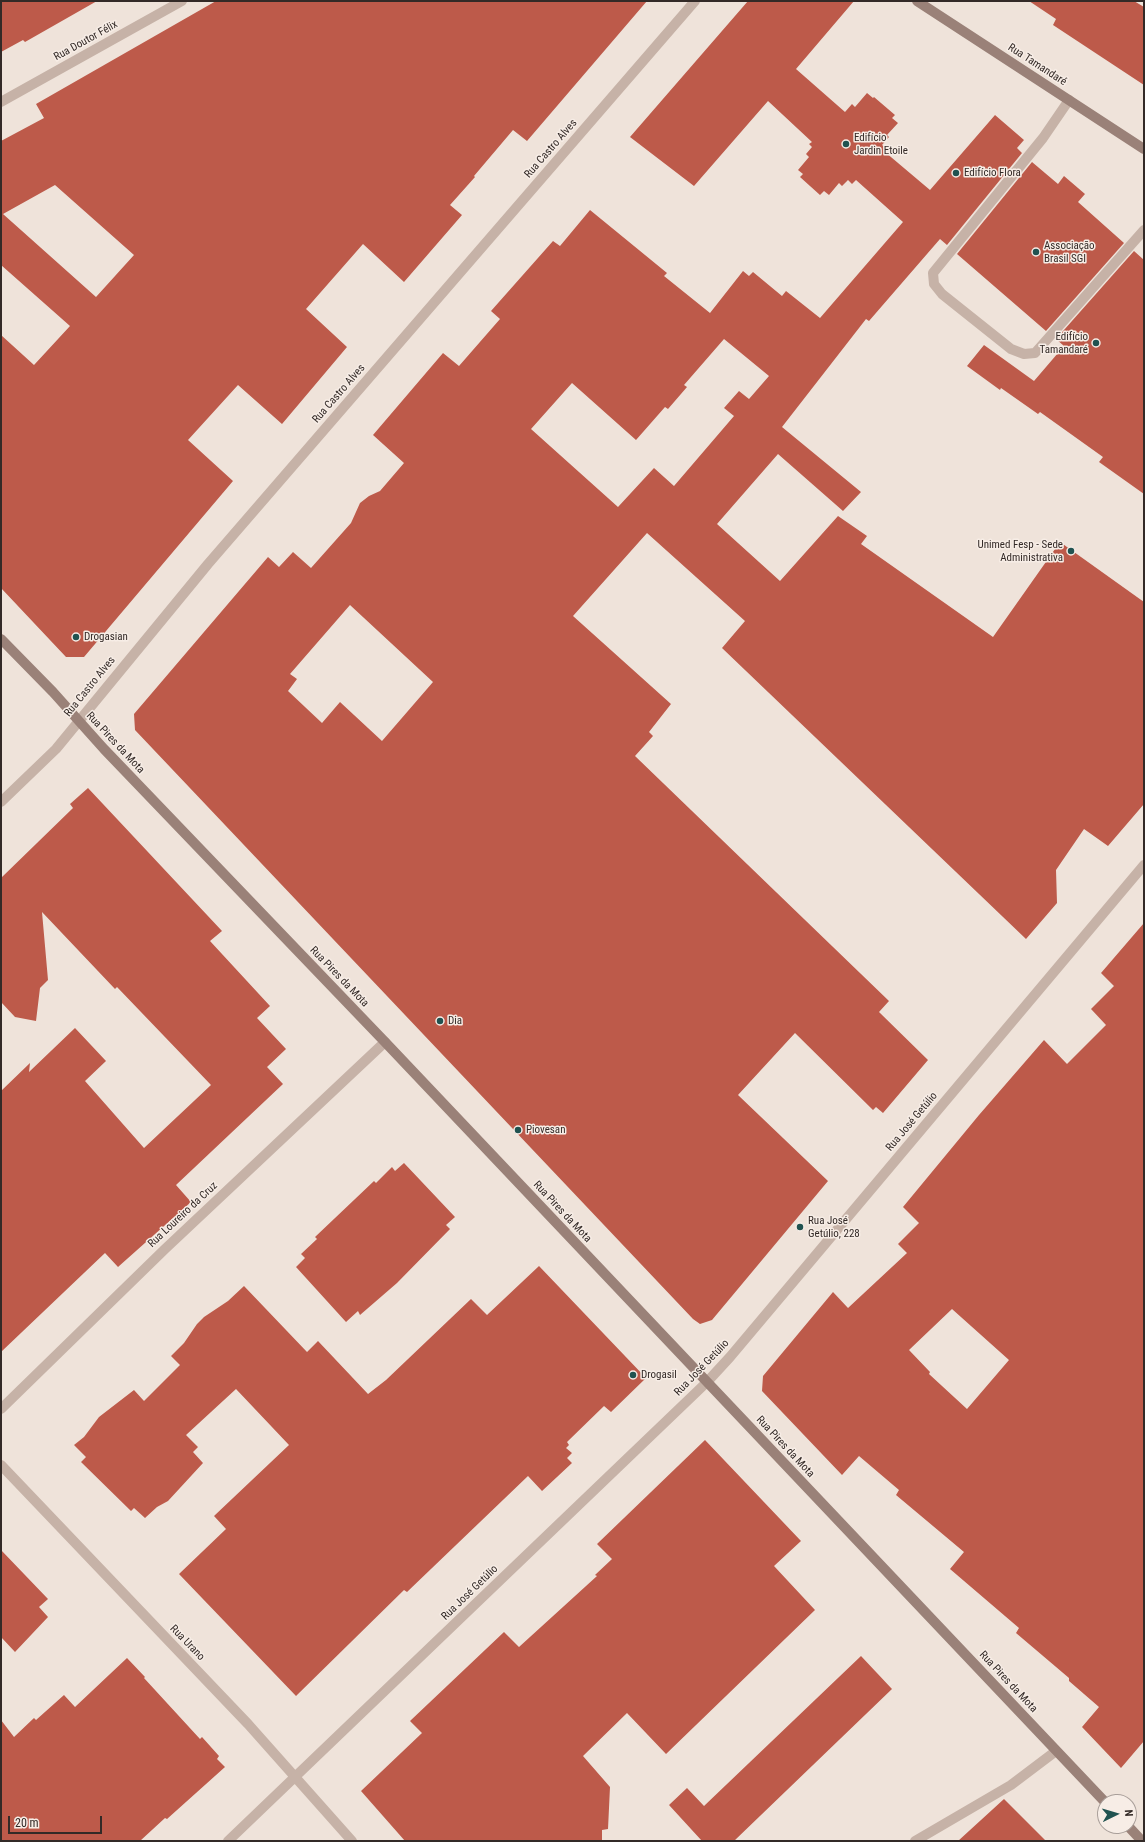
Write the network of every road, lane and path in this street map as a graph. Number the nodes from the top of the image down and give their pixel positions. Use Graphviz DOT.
graph roads {
  1 [pos="182,1"];
  2 [pos="694,1"];
  3 [pos="917,1"];
  4 [pos="1069,100"];
  5 [pos="1,102"];
  6 [pos="1144,149"];
  7 [pos="1144,230"];
  8 [pos="1,638"];
  9 [pos="79,721"];
  10 [pos="1,802"];
  11 [pos="1144,865"];
  12 [pos="385,1042"];
  13 [pos="707,1382"];
  14 [pos="1,1409"];
  15 [pos="1,1465"];
  16 [pos="1056,1751"];
  17 [pos="296,1777"];
  18 [pos="1097,1794"];
  19 [pos="228,1841"];
  20 [pos="352,1841"];
  21 [pos="915,1841"];
  1 -- 5 [label="street, Rua Doutor Félix"];
  2 -- 9 [label="street, Rua Castro Alves"];
  3 -- 4 [label="street, Rua Tamandaré"];
  4 -- 6 [label="street, Rua Tamandaré"];
  4 -- 7 [label="street"];
  8 -- 9 [label="street, Rua Pires da Mota"];
  9 -- 10 [label="street, Rua Castro Alves"];
  9 -- 12 [label="street, Rua Pires da Mota"];
  11 -- 13 [label="street, Rua José Getúlio"];
  12 -- 13 [label="street, Rua Pires da Mota"];
  12 -- 14 [label="street, Rua Loureiro da Cruz"];
  13 -- 16 [label="street, Rua Pires da Mota"];
  13 -- 17 [label="street, Rua José Getúlio"];
  15 -- 17 [label="street, Rua Urano"];
  16 -- 18 [label="street, Rua Pires da Mota"];
  16 -- 21 [label="street"];
  17 -- 19 [label="street, Rua José Getúlio"];
  17 -- 20 [label="street, Rua Urano"];
}
